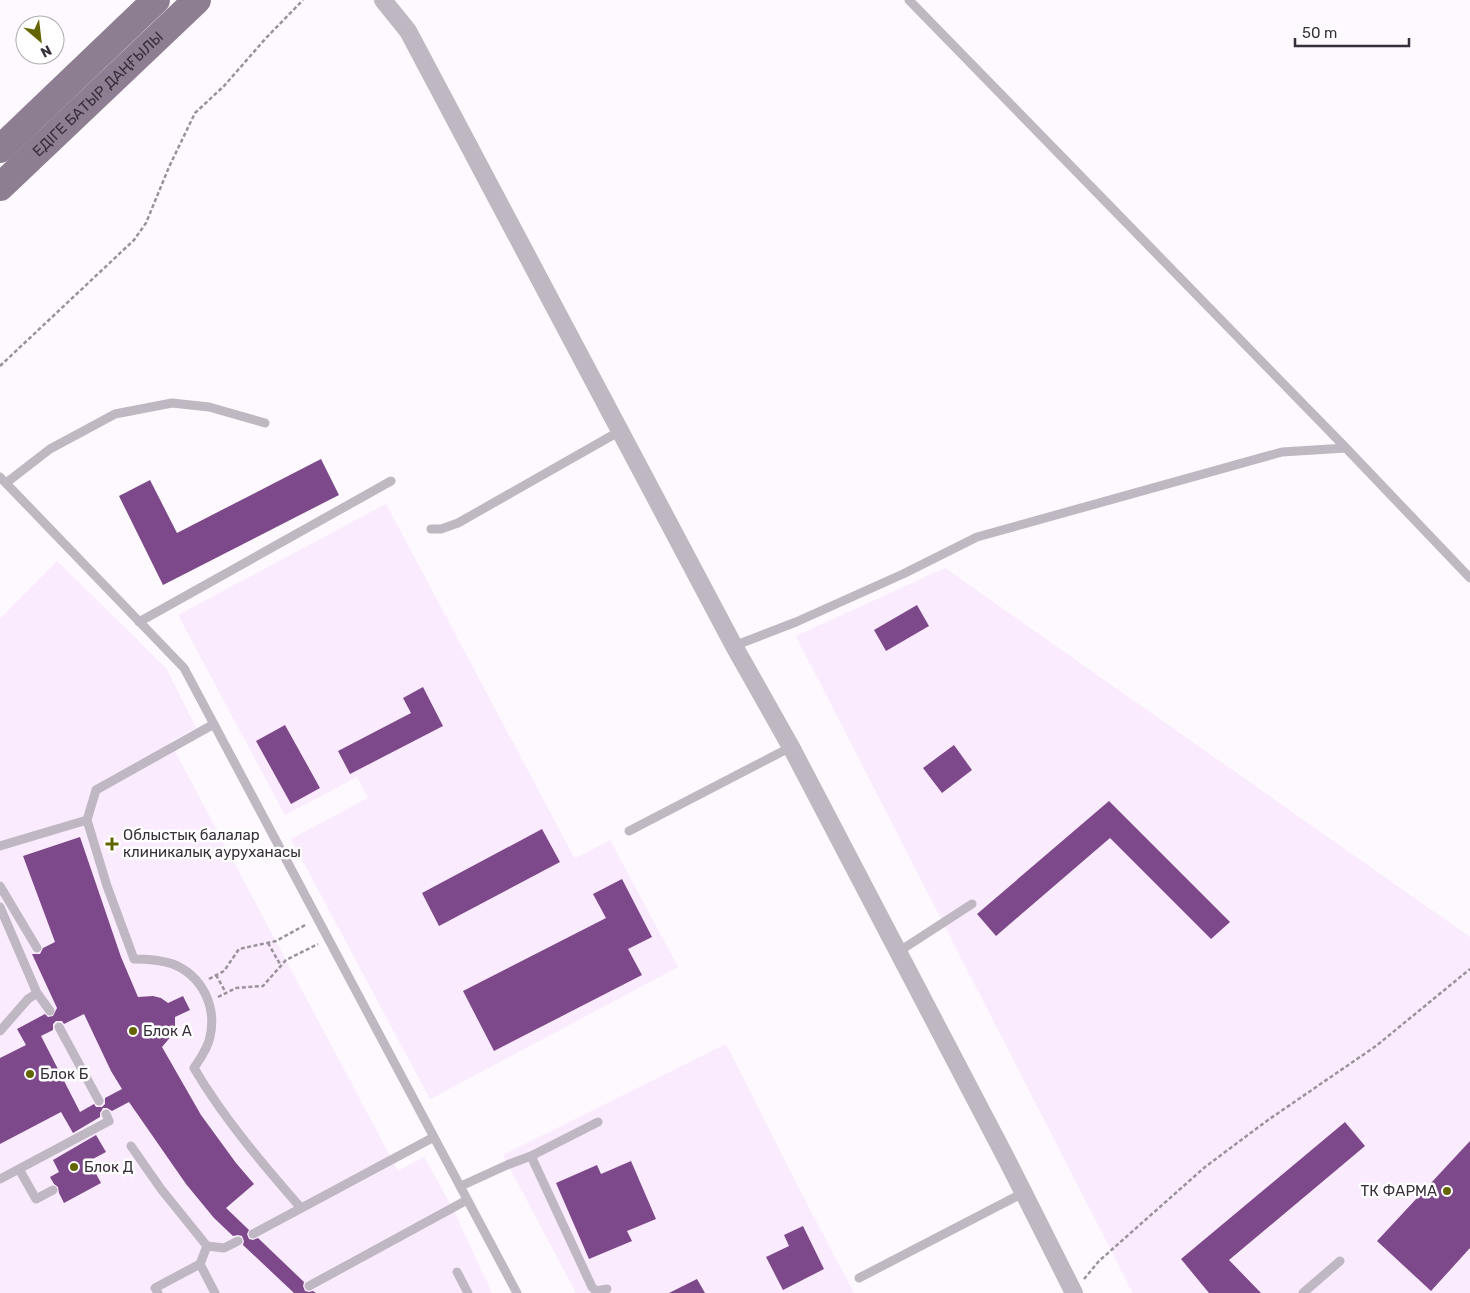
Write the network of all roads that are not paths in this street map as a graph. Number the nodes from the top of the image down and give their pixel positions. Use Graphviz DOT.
graph roads {
  1 [pos="156,0"];
  2 [pos="197,0"];
  3 [pos="383,0"];
  4 [pos="909,0"];
  5 [pos="0,149"];
  6 [pos="0,187"];
  7 [pos="265,423"];
  8 [pos="620,432"];
  9 [pos="1346,448"];
  10 [pos="3,480"];
  11 [pos="391,481"];
  12 [pos="431,529"];
  13 [pos="1470,578"];
  14 [pos="139,622"];
  15 [pos="734,646"];
  16 [pos="214,724"];
  17 [pos="791,747"];
  18 [pos="87,820"];
  19 [pos="629,831"];
  20 [pos="0,846"];
  21 [pos="0,886"];
  22 [pos="972,904"];
  23 [pos="0,907"];
  24 [pos="37,948"];
  25 [pos="898,952"];
  26 [pos="37,993"];
  27 [pos="50,1011"];
  28 [pos="59,1027"];
  29 [pos="0,1031"];
  30 [pos="99,1101"];
  31 [pos="106,1114"];
  32 [pos="598,1122"];
  33 [pos="434,1137"];
  34 [pos="132,1146"];
  35 [pos="531,1156"];
  36 [pos="19,1169"];
  37 [pos="0,1179"];
  38 [pos="460,1186"];
  39 [pos="53,1190"];
  40 [pos="1023,1193"];
  41 [pos="467,1200"];
  42 [pos="301,1208"];
  43 [pos="253,1234"];
  44 [pos="238,1241"];
  45 [pos="207,1246"];
  46 [pos="1340,1261"];
  47 [pos="200,1264"];
  48 [pos="457,1272"];
  49 [pos="860,1278"];
  50 [pos="309,1286"];
  51 [pos="607,1289"];
  52 [pos="154,1291"];
  53 [pos="215,1293"];
  54 [pos="468,1293"];
  55 [pos="517,1293"];
  56 [pos="1073,1293"];
  57 [pos="1303,1293"];
  1 -- 5 [label="main road, ЕДІГЕ БАТЫР ДАҢҒЫЛЫ"];
  2 -- 6 [label="main road, ЕДІГЕ БАТЫР ДАҢҒЫЛЫ"];
  3 -- 8 [label="street"];
  4 -- 9 [label="lane"];
  7 -- 10 [label="lane"];
  8 -- 12 [label="lane"];
  8 -- 15 [label="street"];
  9 -- 13 [label="lane"];
  9 -- 15 [label="lane"];
  10 -- 14 [label="lane"];
  11 -- 14 [label="lane"];
  14 -- 16 [label="lane"];
  15 -- 17 [label="street"];
  16 -- 18 [label="lane"];
  16 -- 33 [label="lane"];
  17 -- 19 [label="lane"];
  17 -- 25 [label="street"];
  18 -- 20 [label="lane"];
  18 -- 42 [label="lane"];
  21 -- 24 [label="lane"];
  22 -- 25 [label="lane"];
  23 -- 26 [label="lane"];
  25 -- 40 [label="street"];
  26 -- 27 [label="lane"];
  26 -- 29 [label="lane"];
  28 -- 30 [label="lane"];
  31 -- 36 [label="lane"];
  32 -- 35 [label="lane"];
  33 -- 38 [label="lane"];
  33 -- 42 [label="lane"];
  34 -- 45 [label="lane"];
  35 -- 38 [label="lane"];
  35 -- 51 [label="lane"];
  36 -- 37 [label="lane"];
  36 -- 39 [label="lane"];
  38 -- 41 [label="lane"];
  40 -- 49 [label="lane"];
  40 -- 56 [label="street"];
  41 -- 50 [label="lane"];
  41 -- 55 [label="lane"];
  42 -- 43 [label="lane"];
  44 -- 45 [label="lane"];
  45 -- 47 [label="lane"];
  46 -- 57 [label="lane"];
  47 -- 52 [label="lane"];
  47 -- 53 [label="lane"];
  48 -- 54 [label="lane"];
}
